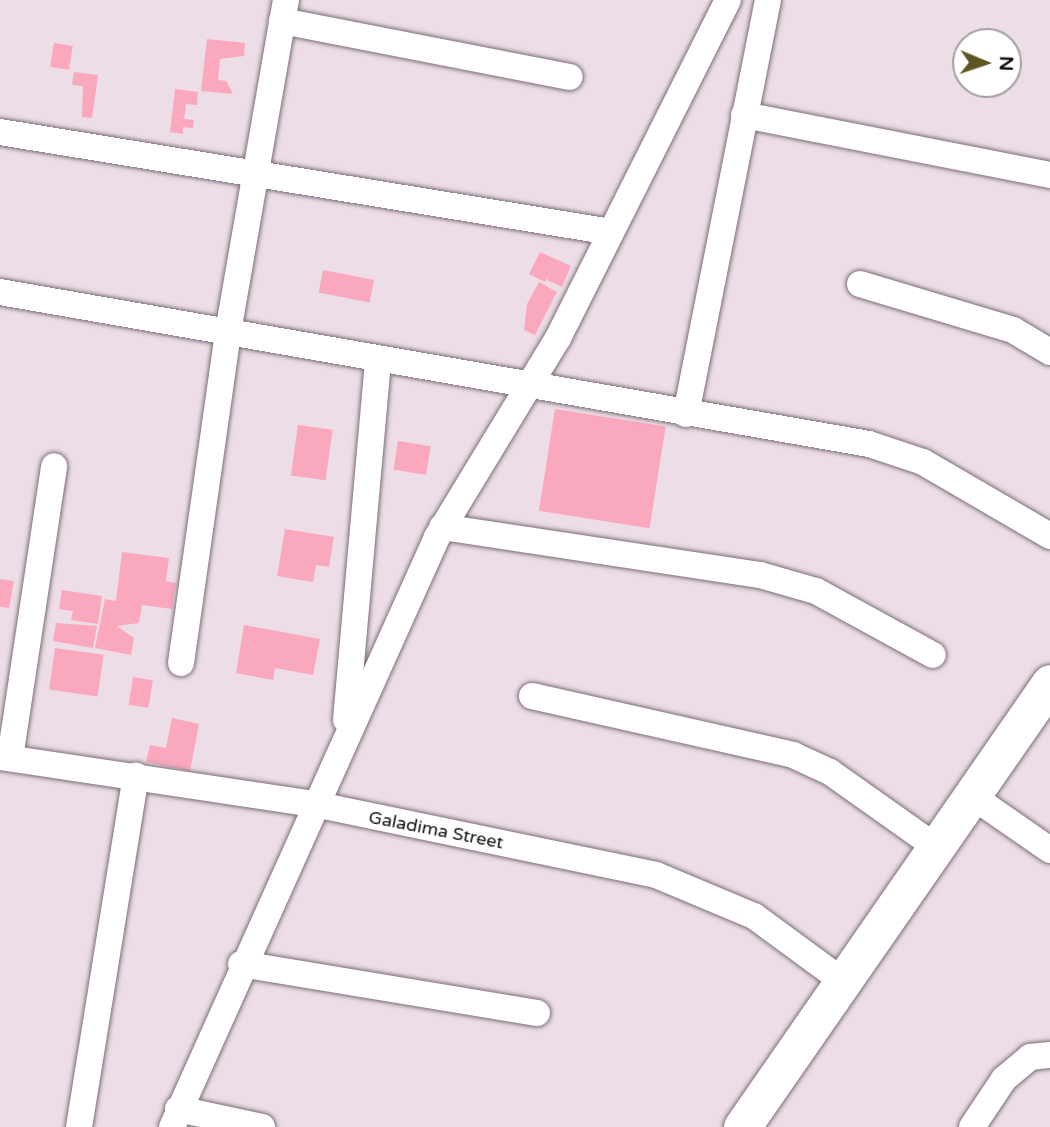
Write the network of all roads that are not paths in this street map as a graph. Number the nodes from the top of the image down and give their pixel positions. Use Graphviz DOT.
graph roads {
  1 [pos="728,0"];
  2 [pos="768,0"];
  3 [pos="284,11"];
  4 [pos="570,77"];
  5 [pos="744,115"];
  6 [pos="0,132"];
  7 [pos="255,174"];
  8 [pos="1050,175"];
  9 [pos="611,232"];
  10 [pos="860,284"];
  11 [pos="0,292"];
  12 [pos="228,332"];
  13 [pos="1050,352"];
  14 [pos="378,360"];
  15 [pos="529,388"];
  16 [pos="685,414"];
  17 [pos="54,466"];
  18 [pos="442,527"];
  19 [pos="1050,536"];
  20 [pos="933,655"];
  21 [pos="181,663"];
  22 [pos="1050,683"];
  23 [pos="532,696"];
  24 [pos="344,739"];
  25 [pos="5,757"];
  26 [pos="136,776"];
  27 [pos="972,796"];
  28 [pos="314,804"];
  29 [pos="936,847"];
  30 [pos="1050,850"];
  31 [pos="241,964"];
  32 [pos="844,982"];
  33 [pos="537,1013"];
  34 [pos="1050,1055"];
  35 [pos="175,1118"];
  36 [pos="79,1127"];
  37 [pos="262,1127"];
  38 [pos="742,1127"];
  39 [pos="972,1127"];
  1 -- 9 [label="street"];
  2 -- 5 [label="street"];
  3 -- 4 [label="street"];
  3 -- 7 [label="street"];
  5 -- 8 [label="street"];
  5 -- 16 [label="street"];
  6 -- 7 [label="street"];
  7 -- 9 [label="street"];
  7 -- 12 [label="street"];
  9 -- 15 [label="street"];
  10 -- 13 [label="street"];
  11 -- 12 [label="street"];
  12 -- 14 [label="street"];
  12 -- 21 [label="street"];
  14 -- 15 [label="street"];
  14 -- 24 [label="street"];
  15 -- 16 [label="street"];
  15 -- 18 [label="street"];
  16 -- 19 [label="street"];
  17 -- 25 [label="street"];
  18 -- 20 [label="street"];
  18 -- 24 [label="street"];
  22 -- 27 [label="street"];
  23 -- 29 [label="street"];
  24 -- 28 [label="street"];
  25 -- 26 [label="street, Galadima Street"];
  26 -- 28 [label="street, Galadima Street"];
  26 -- 36 [label="street"];
  27 -- 29 [label="street"];
  27 -- 30 [label="street"];
  28 -- 31 [label="street"];
  28 -- 32 [label="street, Galadima Street"];
  29 -- 32 [label="street"];
  31 -- 33 [label="street"];
  31 -- 35 [label="street"];
  32 -- 38 [label="street"];
  34 -- 39 [label="street"];
  35 -- 37 [label="street"];
}
